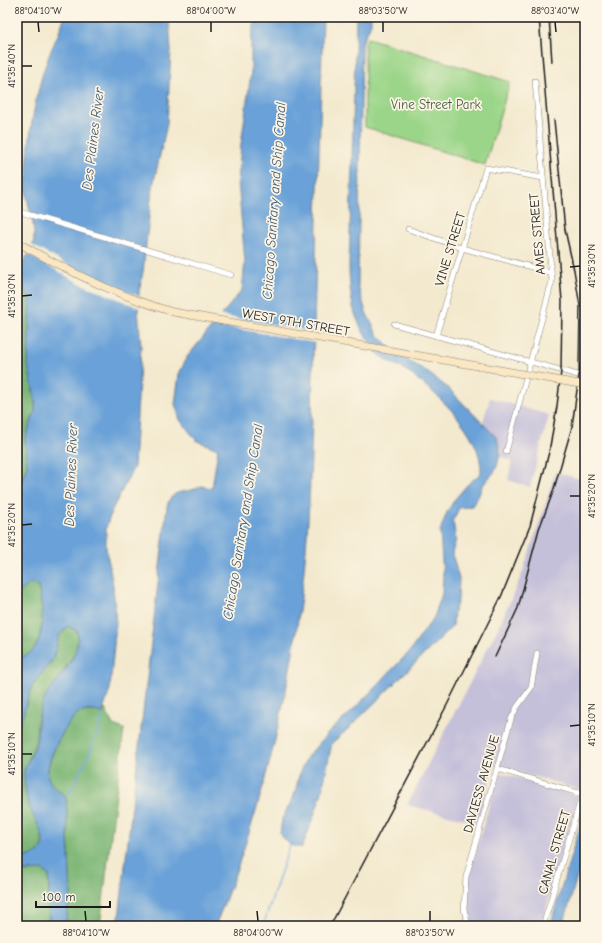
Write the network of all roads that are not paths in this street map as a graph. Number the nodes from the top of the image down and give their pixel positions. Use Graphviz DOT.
graph roads {
  1 [pos="535,81"];
  2 [pos="543,178"];
  3 [pos="17,211"];
  4 [pos="408,229"];
  5 [pos="17,242"];
  6 [pos="462,248"];
  7 [pos="552,274"];
  8 [pos="231,275"];
  9 [pos="394,324"];
  10 [pos="436,336"];
  11 [pos="529,363"];
  12 [pos="585,377"];
  13 [pos="585,385"];
  14 [pos="506,452"];
  15 [pos="537,654"];
  16 [pos="498,769"];
  17 [pos="585,785"];
  18 [pos="582,794"];
  19 [pos="468,926"];
  20 [pos="544,926"];
  1 -- 2 [label="street, AMES STREET"];
  2 -- 6 [label="street, VINE STREET"];
  2 -- 7 [label="street, AMES STREET"];
  3 -- 8 [label="street"];
  4 -- 6 [label="street"];
  5 -- 13 [label="main road, WEST 9TH STREET, bridge"];
  6 -- 7 [label="street"];
  6 -- 10 [label="street, VINE STREET"];
  7 -- 11 [label="street, AMES STREET"];
  9 -- 10 [label="street"];
  10 -- 11 [label="street"];
  11 -- 12 [label="street"];
  11 -- 14 [label="street, AMES STREET"];
  15 -- 16 [label="street, DAVIESS AVENUE"];
  16 -- 18 [label="street"];
  16 -- 19 [label="street, DAVIESS AVENUE"];
  17 -- 18 [label="street, CANAL STREET"];
  18 -- 20 [label="street, CANAL STREET"];
}
